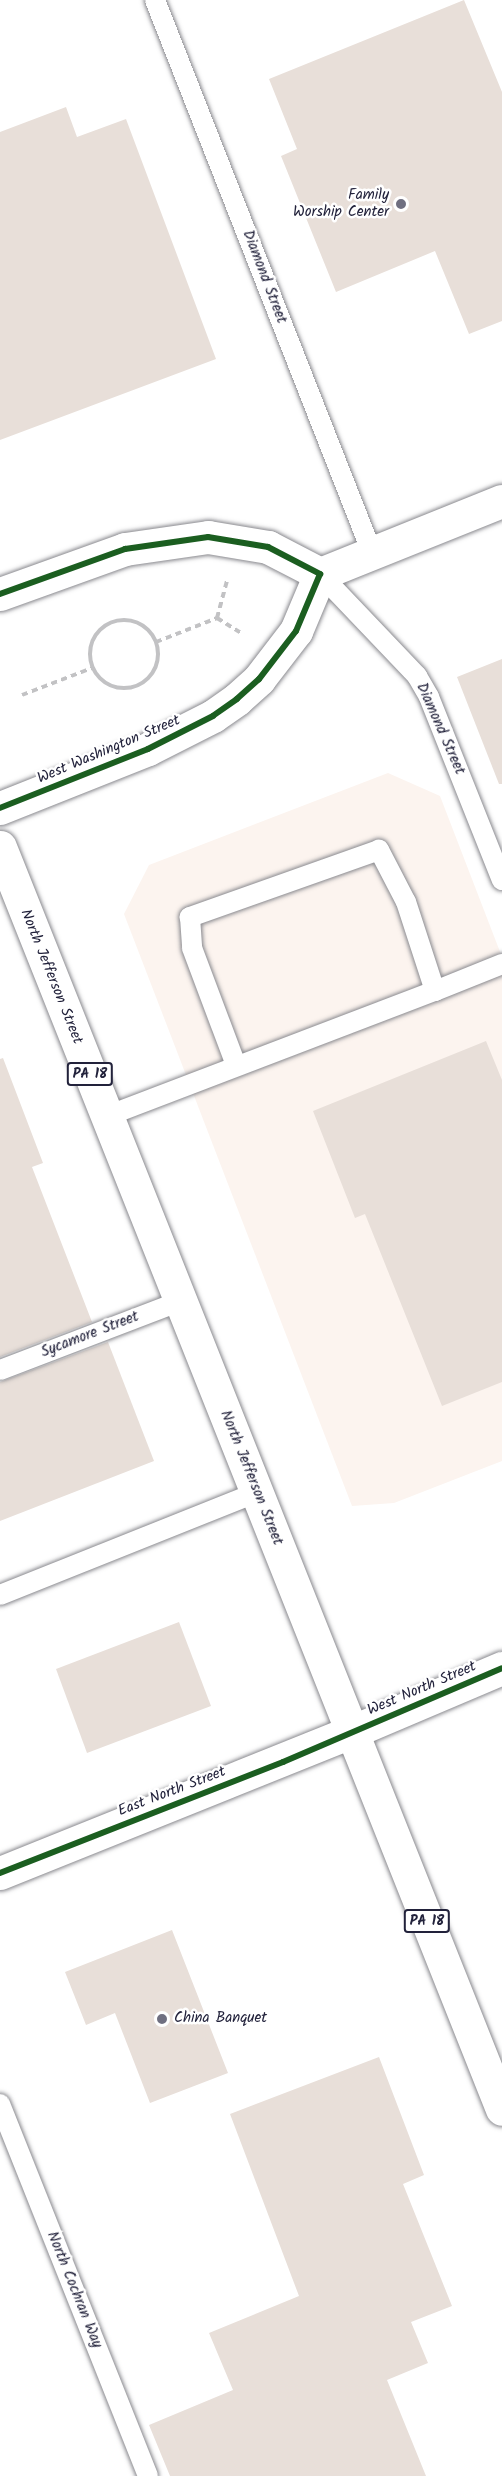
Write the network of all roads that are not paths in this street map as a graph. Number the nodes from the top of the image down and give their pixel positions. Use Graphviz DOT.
graph roads {
  1 [pos="155,0"];
  2 [pos="502,501"];
  3 [pos="372,553"];
  4 [pos="320,574"];
  5 [pos="0,594"];
  6 [pos="0,808"];
  7 [pos="0,847"];
  8 [pos="502,879"];
  9 [pos="502,964"];
  10 [pos="435,991"];
  11 [pos="236,1065"];
  12 [pos="107,1116"];
  13 [pos="181,1301"];
  14 [pos="0,1370"];
  15 [pos="257,1492"];
  16 [pos="0,1595"];
  17 [pos="502,1668"];
  18 [pos="351,1732"];
  19 [pos="0,1873"];
  20 [pos="0,2104"];
  21 [pos="502,2109"];
  22 [pos="148,2476"];
  1 -- 3 [label="lane, Diamond Street"];
  2 -- 3 [label="street"];
  3 -- 4 [label="street"];
  4 -- 5 [label="street"];
  4 -- 6 [label="street, West Washington Street"];
  4 -- 8 [label="lane, Diamond Street"];
  7 -- 12 [label="street, North Jefferson Street / PA 18"];
  9 -- 10 [label="lane"];
  10 -- 11 [label="lane"];
  10 -- 11 [label="lane"];
  11 -- 12 [label="lane"];
  12 -- 13 [label="street, North Jefferson Street / PA 18"];
  13 -- 14 [label="lane, Sycamore Street"];
  13 -- 15 [label="street, North Jefferson Street / PA 18"];
  15 -- 16 [label="lane"];
  15 -- 18 [label="street, North Jefferson Street / PA 18"];
  17 -- 18 [label="street, West North Street"];
  18 -- 19 [label="street, East North Street"];
  18 -- 21 [label="street, North Jefferson Street / PA 18"];
  20 -- 22 [label="lane, North Cochran Way"];
}
